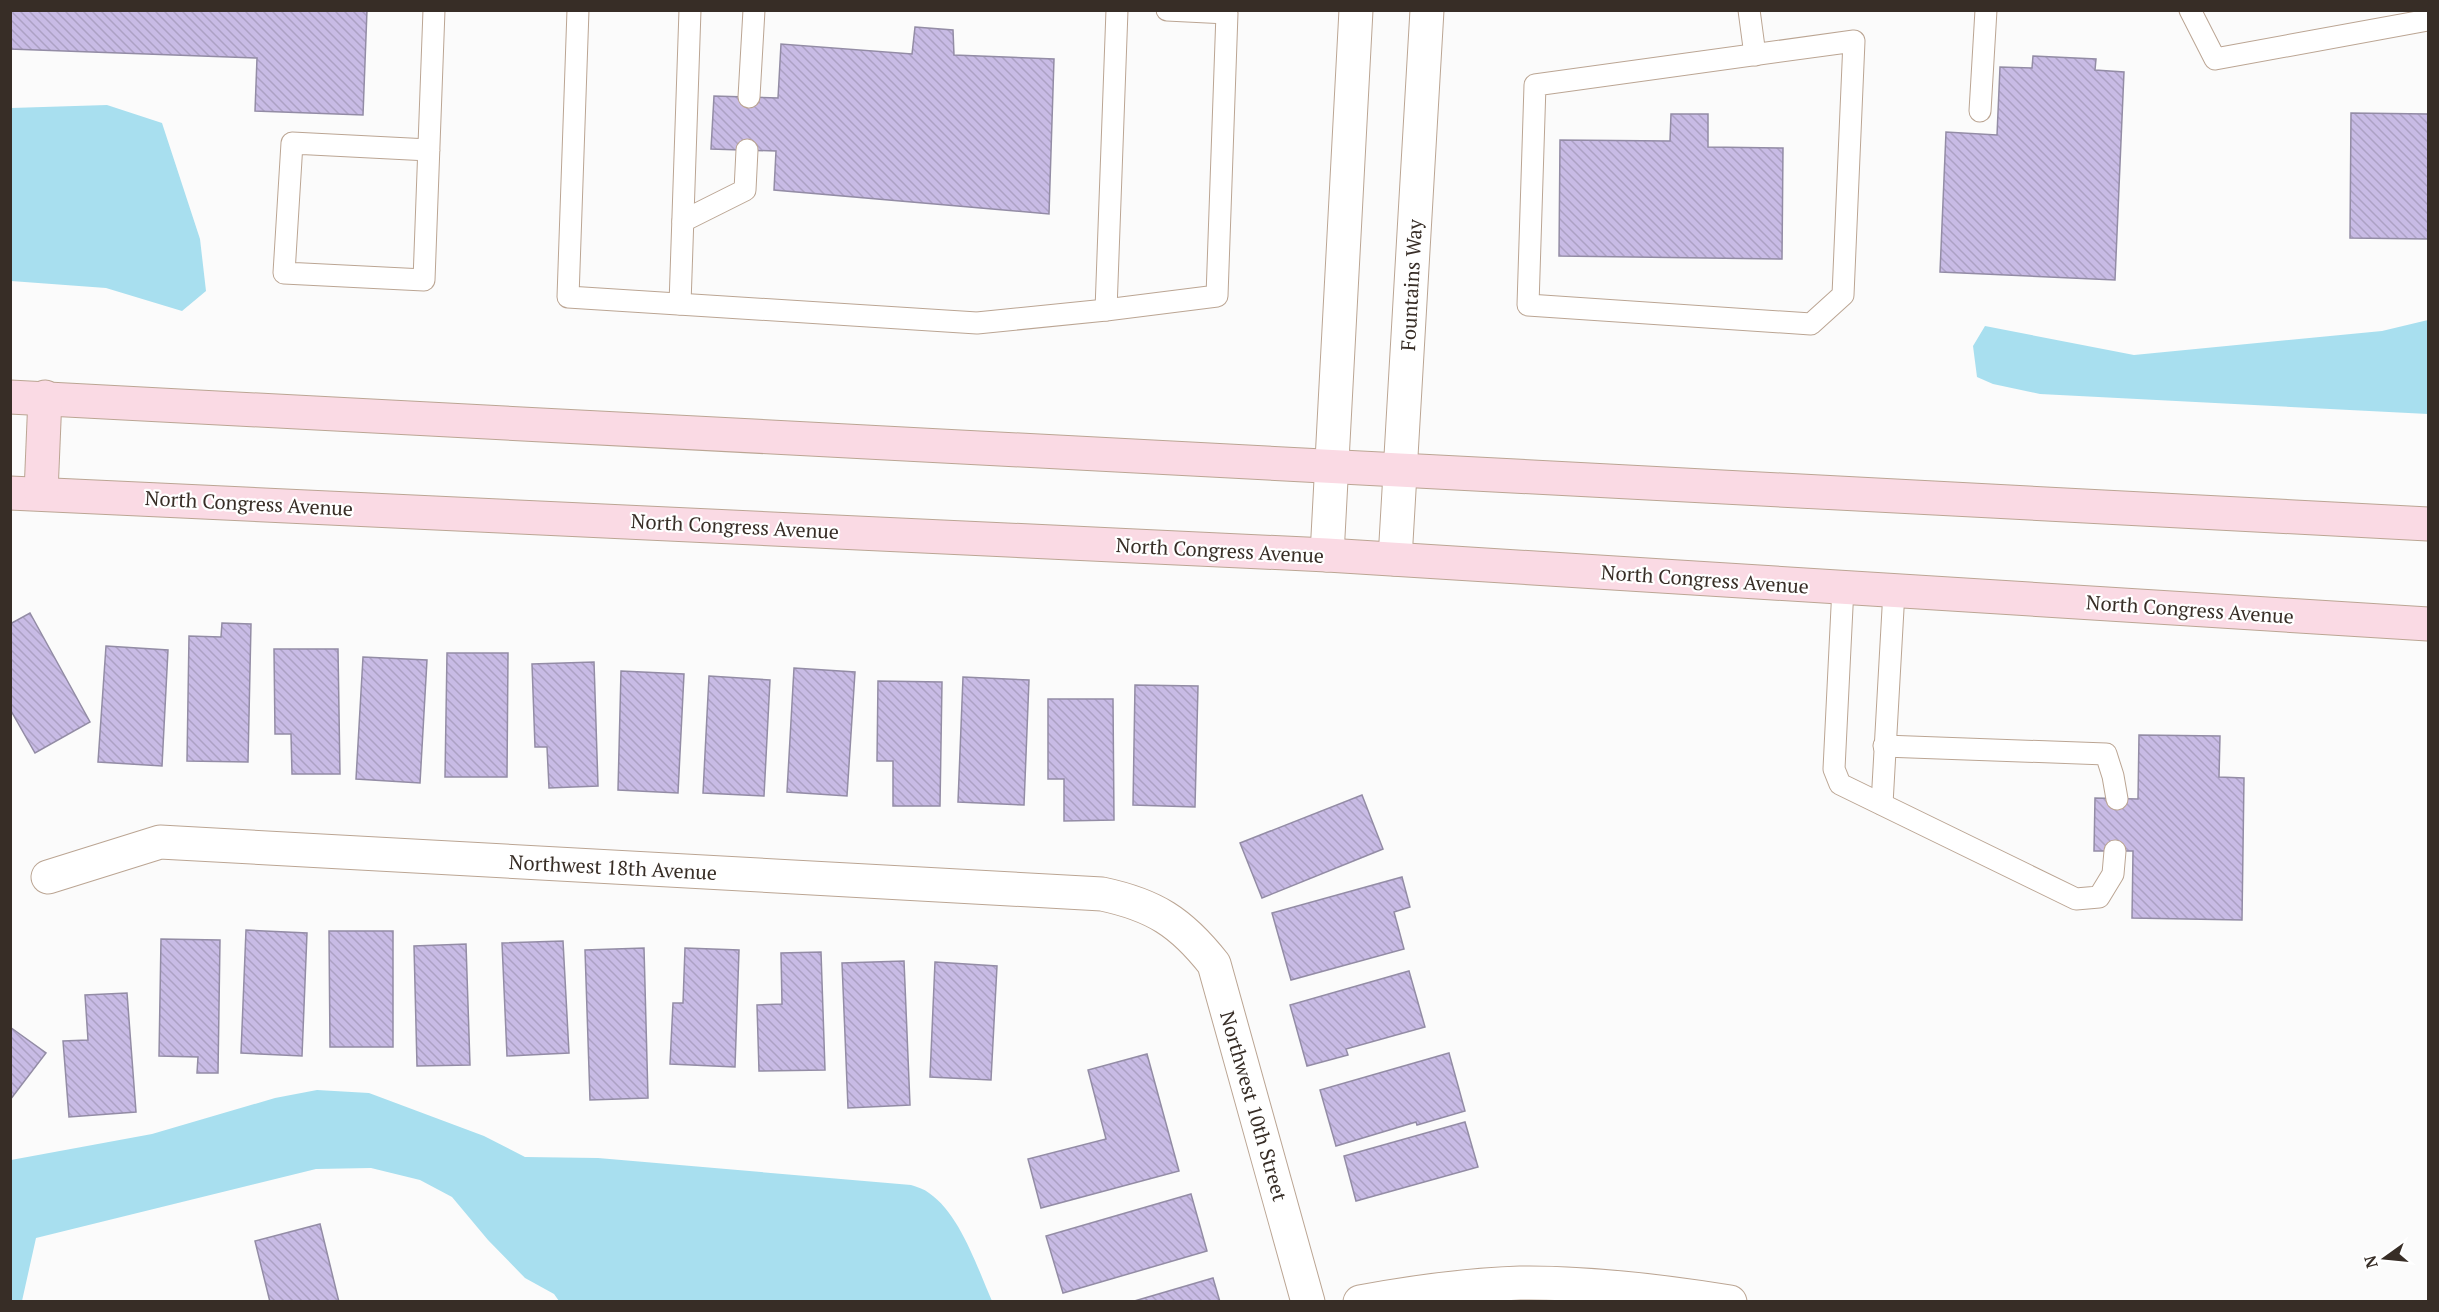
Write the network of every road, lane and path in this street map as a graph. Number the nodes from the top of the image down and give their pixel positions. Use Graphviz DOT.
graph roads {
  1 [pos="434,10"];
  2 [pos="578,10"];
  3 [pos="690,10"];
  4 [pos="754,10"];
  5 [pos="1117,10"];
  6 [pos="1167,10"];
  7 [pos="1356,10"];
  8 [pos="1427,10"];
  9 [pos="1749,10"];
  10 [pos="1986,10"];
  11 [pos="2190,10"];
  12 [pos="2428,20"];
  13 [pos="1755,55"];
  14 [pos="749,97"];
  15 [pos="1980,111"];
  16 [pos="429,150"];
  17 [pos="747,150"];
  18 [pos="683,221"];
  19 [pos="680,304"];
  20 [pos="1106,310"];
  21 [pos="10,397"];
  22 [pos="45,397"];
  23 [pos="1332,466"];
  24 [pos="1401,470"];
  25 [pos="26,493"];
  26 [pos="2428,524"];
  27 [pos="1327,555"];
  28 [pos="1395,559"];
  29 [pos="1843,587"];
  30 [pos="1894,591"];
  31 [pos="2428,624"];
  32 [pos="1884,746"];
  33 [pos="2117,799"];
  34 [pos="1882,804"];
  35 [pos="2115,851"];
  36 [pos="48,877"];
  37 [pos="1177,924"];
  38 [pos="1308,1302"];
  39 [pos="1360,1302"];
  40 [pos="1730,1302"];
  1 -- 16 [label="lane"];
  2 -- 19 [label="lane"];
  3 -- 18 [label="lane"];
  4 -- 14 [label="lane"];
  5 -- 20 [label="lane"];
  6 -- 20 [label="lane"];
  7 -- 23 [label="street"];
  8 -- 24 [label="street, Fountains Way"];
  9 -- 13 [label="lane"];
  10 -- 15 [label="lane"];
  11 -- 12 [label="lane"];
  13 -- 13 [label="lane"];
  16 -- 16 [label="lane"];
  17 -- 18 [label="lane"];
  18 -- 19 [label="lane"];
  19 -- 20 [label="lane"];
  21 -- 22 [label="main road"];
  22 -- 23 [label="main road"];
  22 -- 25 [label="main road"];
  23 -- 24 [label="main road"];
  23 -- 27 [label="street"];
  24 -- 26 [label="main road"];
  24 -- 28 [label="street, Fountains Way"];
  25 -- 27 [label="main road, North Congress Avenue"];
  27 -- 28 [label="main road, North Congress Avenue"];
  28 -- 29 [label="main road, North Congress Avenue"];
  29 -- 30 [label="main road, North Congress Avenue"];
  29 -- 34 [label="lane"];
  30 -- 31 [label="main road, North Congress Avenue"];
  30 -- 32 [label="lane"];
  32 -- 33 [label="lane"];
  32 -- 34 [label="lane"];
  34 -- 35 [label="lane"];
  36 -- 37 [label="street, Northwest 18th Avenue"];
  37 -- 38 [label="street, Northwest 10th Street"];
  39 -- 40 [label="street"];
}
